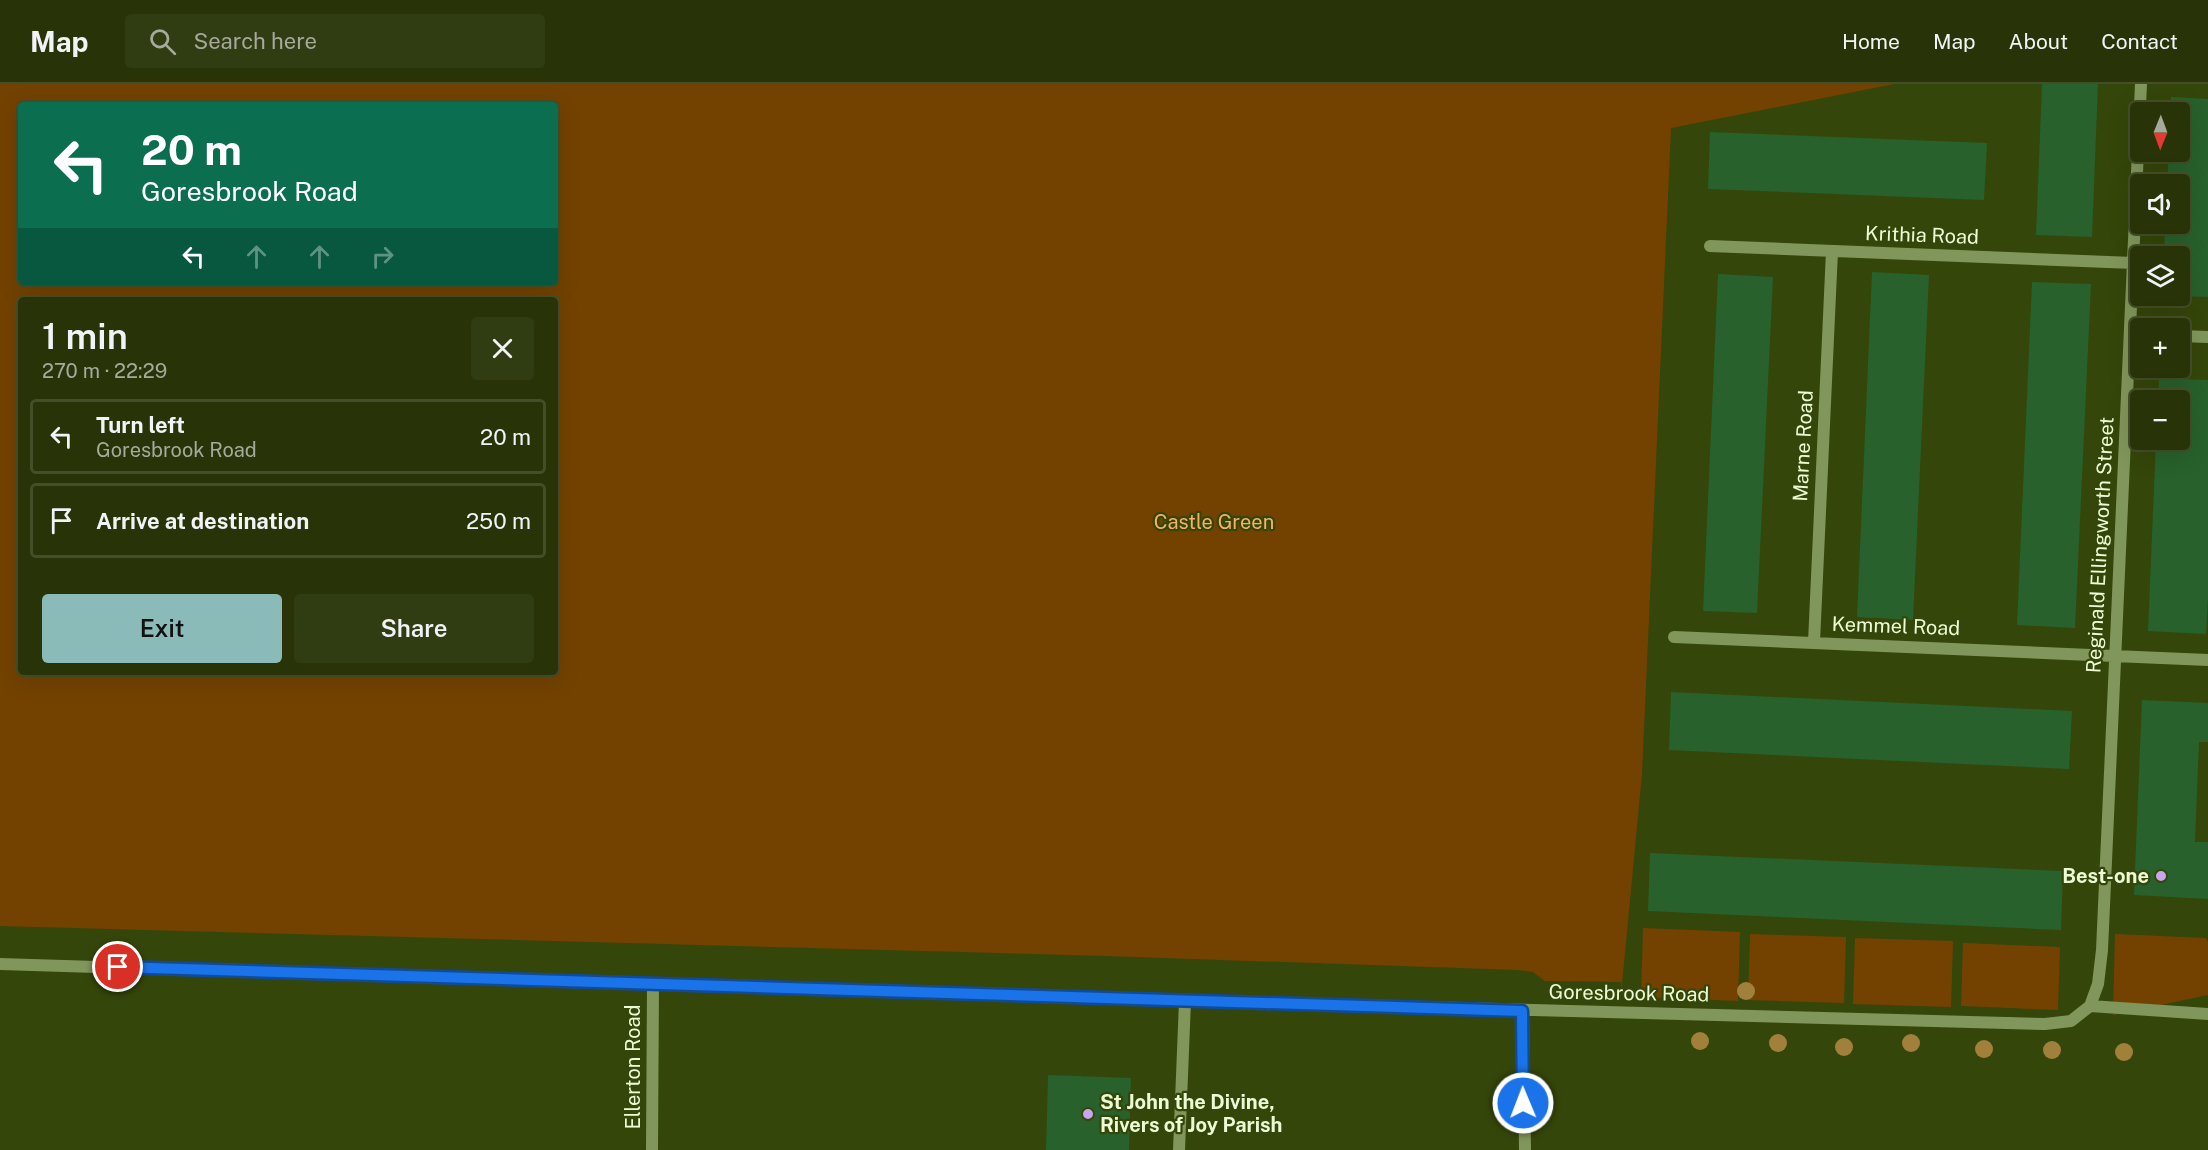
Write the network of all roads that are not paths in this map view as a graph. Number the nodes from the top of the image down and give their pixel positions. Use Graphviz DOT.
graph roads {
  1 [pos="2141,84"];
  2 [pos="1710,246"];
  3 [pos="2134,246"];
  4 [pos="1832,251"];
  5 [pos="2130,263"];
  6 [pos="2190,337"];
  7 [pos="2208,338"];
  8 [pos="2132,378"];
  9 [pos="1674,637"];
  10 [pos="1814,642"];
  11 [pos="2115,656"];
  12 [pos="2208,660"];
  13 [pos="0,964"];
  14 [pos="653,984"];
  15 [pos="1185,1001"];
  16 [pos="2090,1006"];
  17 [pos="1522,1011"];
  18 [pos="2208,1014"];
  19 [pos="652,1150"];
  20 [pos="1179,1150"];
  21 [pos="1525,1150"];
  1 -- 3 [label="street, Reginald Ellingworth Street"];
  2 -- 4 [label="street, Krithia Road"];
  4 -- 5 [label="street, Krithia Road"];
  4 -- 10 [label="street, Marne Road"];
  6 -- 7 [label="street"];
  8 -- 11 [label="street, Reginald Ellingworth Street"];
  9 -- 10 [label="street, Kemmel Road"];
  10 -- 11 [label="street, Kemmel Road"];
  11 -- 12 [label="street, Kemmel Road"];
  11 -- 16 [label="street, Reginald Ellingworth Street"];
  13 -- 14 [label="street, Goresbrook Road"];
  14 -- 15 [label="street, Goresbrook Road"];
  14 -- 19 [label="street, Ellerton Road"];
  15 -- 17 [label="street, Goresbrook Road"];
  15 -- 20 [label="street"];
  16 -- 17 [label="street, Goresbrook Road"];
  16 -- 18 [label="street"];
  17 -- 21 [label="street"];
}
